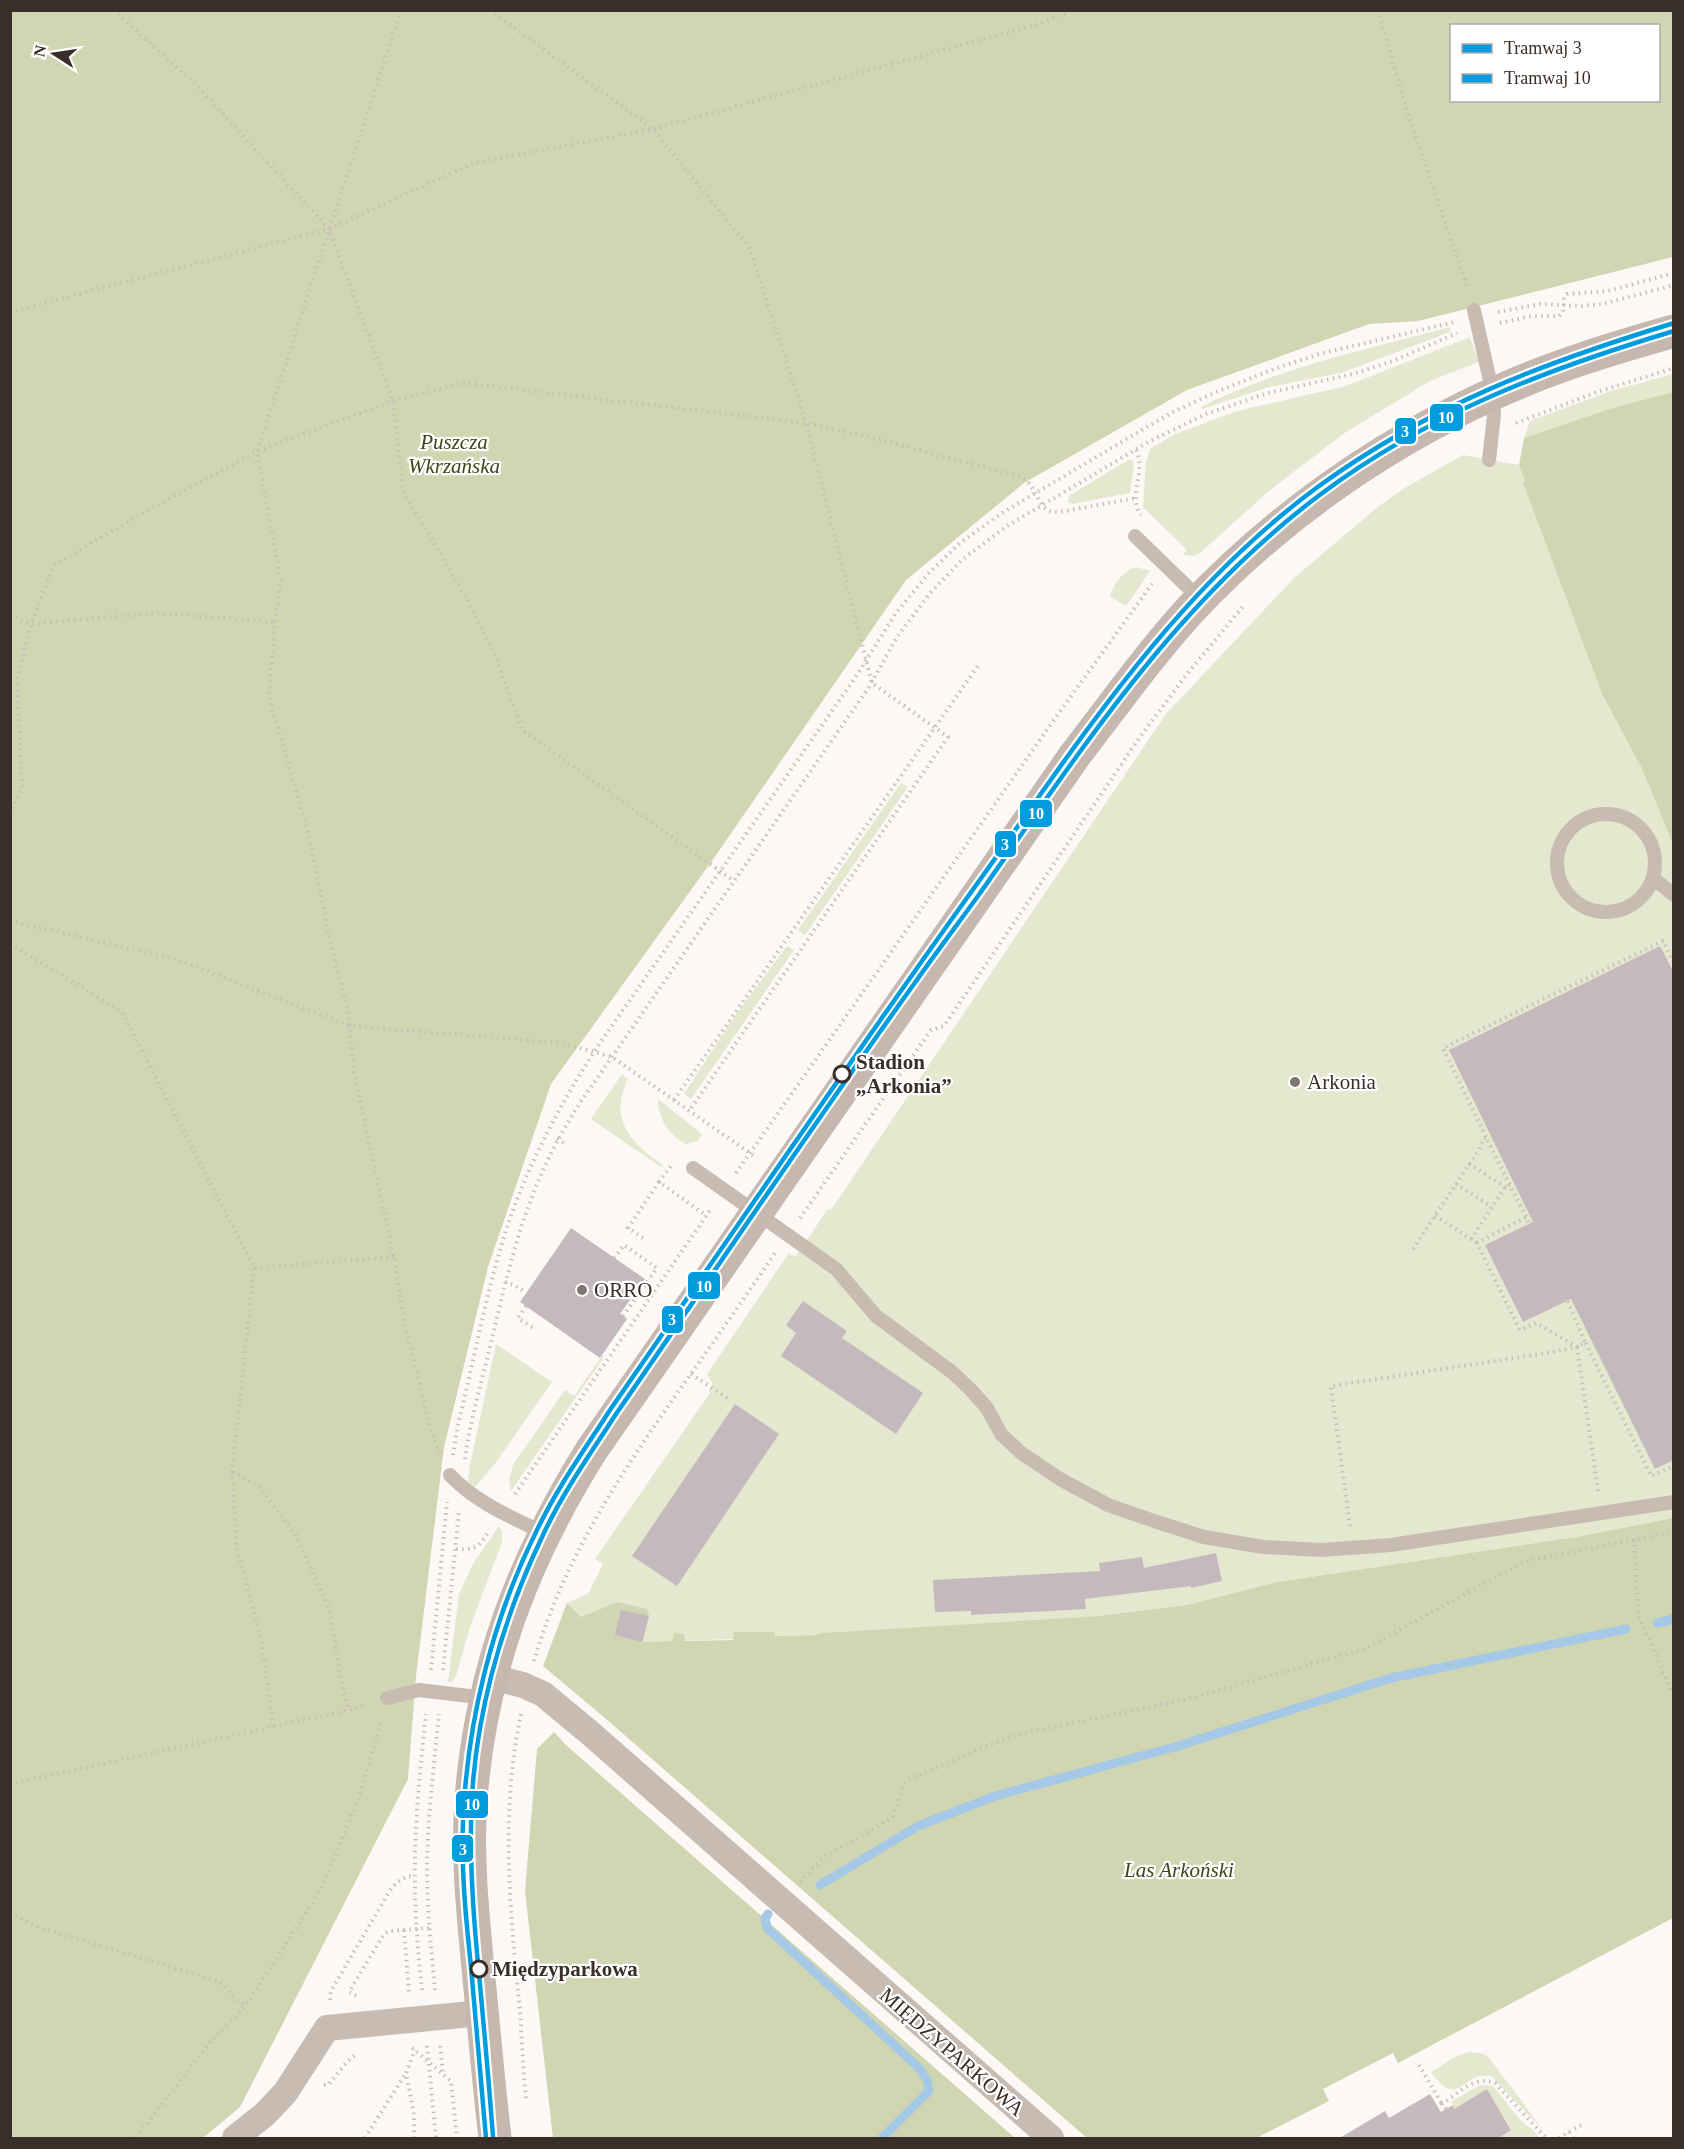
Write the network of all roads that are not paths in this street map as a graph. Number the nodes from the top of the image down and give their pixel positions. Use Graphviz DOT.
graph roads {
  1 [pos="1476,318"];
  2 [pos="1674,331"];
  3 [pos="1493,394"];
  4 [pos="1489,460"];
  5 [pos="1135,537"];
  6 [pos="1200,599"];
  7 [pos="1653,878"];
  8 [pos="1674,895"];
  9 [pos="693,1168"];
  10 [pos="756,1212"];
  11 [pos="450,1475"];
  12 [pos="1674,1502"];
  13 [pos="544,1533"];
  14 [pos="488,1687"];
  15 [pos="387,1698"];
  16 [pos="482,2013"];
  17 [pos="235,2139"];
  18 [pos="495,2139"];
  19 [pos="1051,2139"];
  1 -- 3 [label="lane"];
  2 -- 3 [label="street"];
  3 -- 4 [label="lane"];
  3 -- 6 [label="street"];
  5 -- 6 [label="lane"];
  6 -- 10 [label="street"];
  7 -- 7 [label="lane"];
  7 -- 8 [label="lane"];
  9 -- 10 [label="lane"];
  10 -- 12 [label="lane"];
  10 -- 13 [label="street"];
  11 -- 13 [label="lane"];
  13 -- 14 [label="street"];
  14 -- 15 [label="lane"];
  14 -- 16 [label="street"];
  14 -- 19 [label="street, MIĘDZYPARKOWA"];
  16 -- 17 [label="street"];
  16 -- 18 [label="street"];
}
